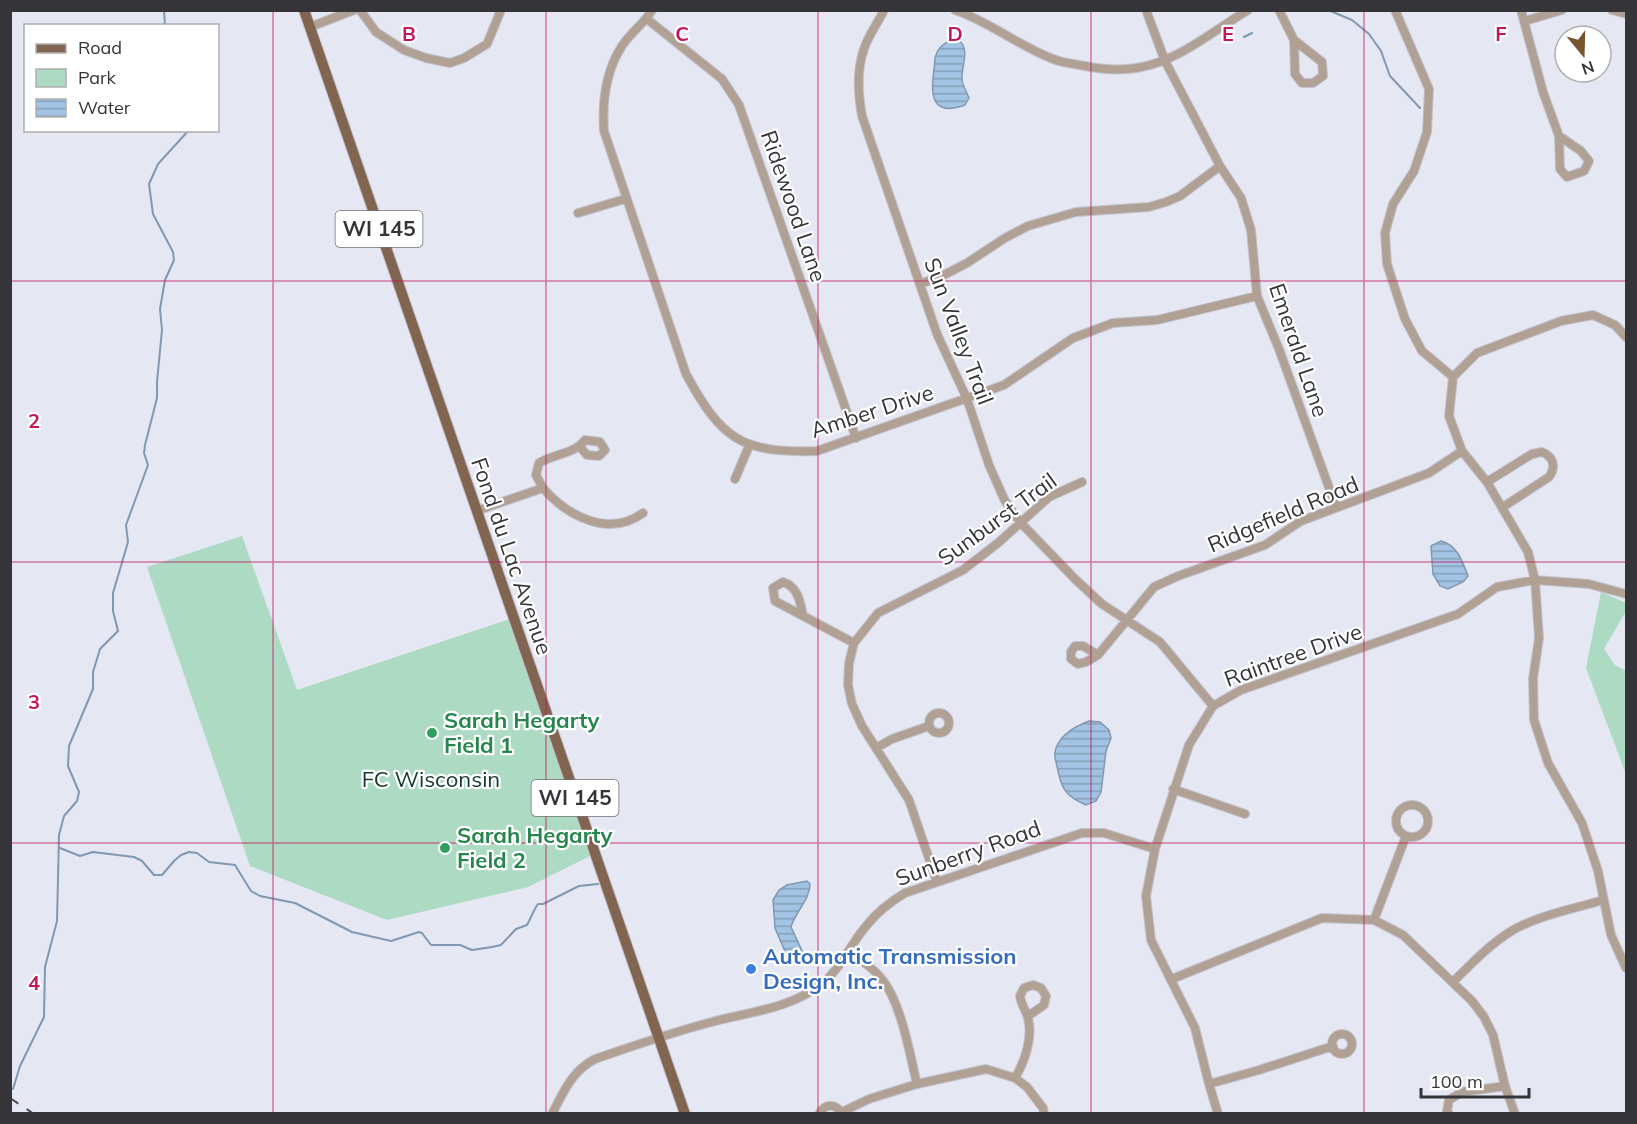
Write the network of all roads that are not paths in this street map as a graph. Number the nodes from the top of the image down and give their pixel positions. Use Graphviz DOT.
graph roads {
  1 [pos="354,10"];
  2 [pos="360,10"];
  3 [pos="501,10"];
  4 [pos="652,10"];
  5 [pos="884,10"];
  6 [pos="955,10"];
  7 [pos="1146,10"];
  8 [pos="1248,10"];
  9 [pos="1279,10"];
  10 [pos="1395,10"];
  11 [pos="1521,10"];
  12 [pos="1562,10"];
  13 [pos="1612,10"];
  14 [pos="308,11"];
  15 [pos="1626,14"];
  16 [pos="647,19"];
  17 [pos="1525,21"];
  18 [pos="310,27"];
  19 [pos="1294,40"];
  20 [pos="1165,61"];
  21 [pos="1559,136"];
  22 [pos="1220,166"];
  23 [pos="625,199"];
  24 [pos="578,213"];
  25 [pos="920,284"];
  26 [pos="1257,296"];
  27 [pos="1626,337"];
  28 [pos="1453,377"];
  29 [pos="967,399"];
  30 [pos="856,438"];
  31 [pos="749,446"];
  32 [pos="580,447"];
  33 [pos="1462,451"];
  34 [pos="735,478"];
  35 [pos="1082,482"];
  36 [pos="1488,482"];
  37 [pos="543,488"];
  38 [pos="1336,507"];
  39 [pos="1503,507"];
  40 [pos="476,511"];
  41 [pos="643,513"];
  42 [pos="1020,522"];
  43 [pos="1535,580"];
  44 [pos="1626,594"];
  45 [pos="802,615"];
  46 [pos="1127,620"];
  47 [pos="854,643"];
  48 [pos="1098,655"];
  49 [pos="1213,706"];
  50 [pos="929,726"];
  51 [pos="876,748"];
  52 [pos="1173,789"];
  53 [pos="1245,814"];
  54 [pos="1407,836"];
  55 [pos="1155,849"];
  56 [pos="937,882"];
  57 [pos="1603,900"];
  58 [pos="1374,920"];
  59 [pos="848,952"];
  60 [pos="1626,968"];
  61 [pos="1172,980"];
  62 [pos="1453,982"];
  63 [pos="1028,1016"];
  64 [pos="658,1037"];
  65 [pos="1333,1046"];
  66 [pos="1015,1078"];
  67 [pos="917,1084"];
  68 [pos="1209,1084"];
  69 [pos="1505,1086"];
  70 [pos="552,1113"];
  71 [pos="685,1113"];
  72 [pos="819,1113"];
  73 [pos="842,1113"];
  74 [pos="1044,1113"];
  75 [pos="1218,1113"];
  76 [pos="1449,1113"];
  77 [pos="1515,1113"];
  1 -- 18 [label="street"];
  2 -- 3 [label="street"];
  4 -- 16 [label="street, Amber Drive"];
  5 -- 25 [label="street, Sun Valley Trail"];
  6 -- 20 [label="street"];
  7 -- 20 [label="street, Emerald Lane"];
  8 -- 20 [label="street"];
  9 -- 19 [label="street"];
  10 -- 28 [label="street"];
  11 -- 17 [label="street"];
  12 -- 17 [label="street"];
  13 -- 15 [label="street"];
  14 -- 18 [label="main road, Fond du Lac Avenue / WI 145"];
  16 -- 23 [label="street, Amber Drive"];
  16 -- 30 [label="street, Ridewood Lane"];
  17 -- 21 [label="street"];
  18 -- 40 [label="main road, Fond du Lac Avenue / WI 145"];
  19 -- 19 [label="street"];
  20 -- 22 [label="street, Emerald Lane"];
  21 -- 21 [label="street"];
  22 -- 25 [label="street"];
  22 -- 26 [label="street, Emerald Lane"];
  23 -- 24 [label="street"];
  23 -- 31 [label="street, Amber Drive"];
  25 -- 29 [label="street, Sun Valley Trail"];
  26 -- 29 [label="street, Amber Drive"];
  26 -- 38 [label="street, Emerald Lane"];
  27 -- 28 [label="street"];
  28 -- 33 [label="street"];
  29 -- 30 [label="street, Amber Drive"];
  29 -- 42 [label="street, Sun Valley Trail"];
  30 -- 31 [label="street, Amber Drive"];
  31 -- 34 [label="street"];
  32 -- 37 [label="street"];
  33 -- 36 [label="street"];
  33 -- 38 [label="street, Ridgefield Road"];
  35 -- 42 [label="street, Sunburst Trail"];
  36 -- 39 [label="street"];
  36 -- 39 [label="street"];
  37 -- 40 [label="street"];
  37 -- 41 [label="street"];
  38 -- 46 [label="street, Ridgefield Road"];
  39 -- 43 [label="street"];
  40 -- 64 [label="main road, Fond du Lac Avenue / WI 145"];
  42 -- 46 [label="street, Sun Valley Trail"];
  42 -- 47 [label="street, Sunburst Trail"];
  43 -- 44 [label="street, Raintree Drive"];
  43 -- 49 [label="street, Raintree Drive"];
  43 -- 57 [label="street"];
  45 -- 47 [label="street"];
  46 -- 48 [label="street, Ridgefield Road"];
  46 -- 49 [label="street, Sun Valley Trail"];
  47 -- 51 [label="street, Sunburst Trail"];
  49 -- 52 [label="street, Raintree Drive"];
  50 -- 51 [label="street"];
  51 -- 56 [label="street, Sunburst Trail"];
  52 -- 53 [label="street"];
  52 -- 55 [label="street, Raintree Drive"];
  54 -- 58 [label="street"];
  55 -- 56 [label="street, Sunberry Road"];
  55 -- 61 [label="street, Raintree Drive"];
  56 -- 59 [label="street, Sunberry Road"];
  57 -- 60 [label="street"];
  57 -- 62 [label="street"];
  58 -- 61 [label="street"];
  58 -- 62 [label="street"];
  59 -- 64 [label="street, Sunberry Road"];
  59 -- 67 [label="street"];
  61 -- 68 [label="street, Raintree Drive"];
  62 -- 69 [label="street"];
  63 -- 66 [label="street"];
  64 -- 70 [label="street, Sunberry Road"];
  64 -- 71 [label="main road, Fond du Lac Avenue / WI 145"];
  65 -- 68 [label="street"];
  66 -- 67 [label="street"];
  66 -- 74 [label="street"];
  67 -- 73 [label="street"];
  68 -- 75 [label="street, Raintree Drive"];
  69 -- 76 [label="street"];
  69 -- 77 [label="street"];
  72 -- 73 [label="street"];
}
